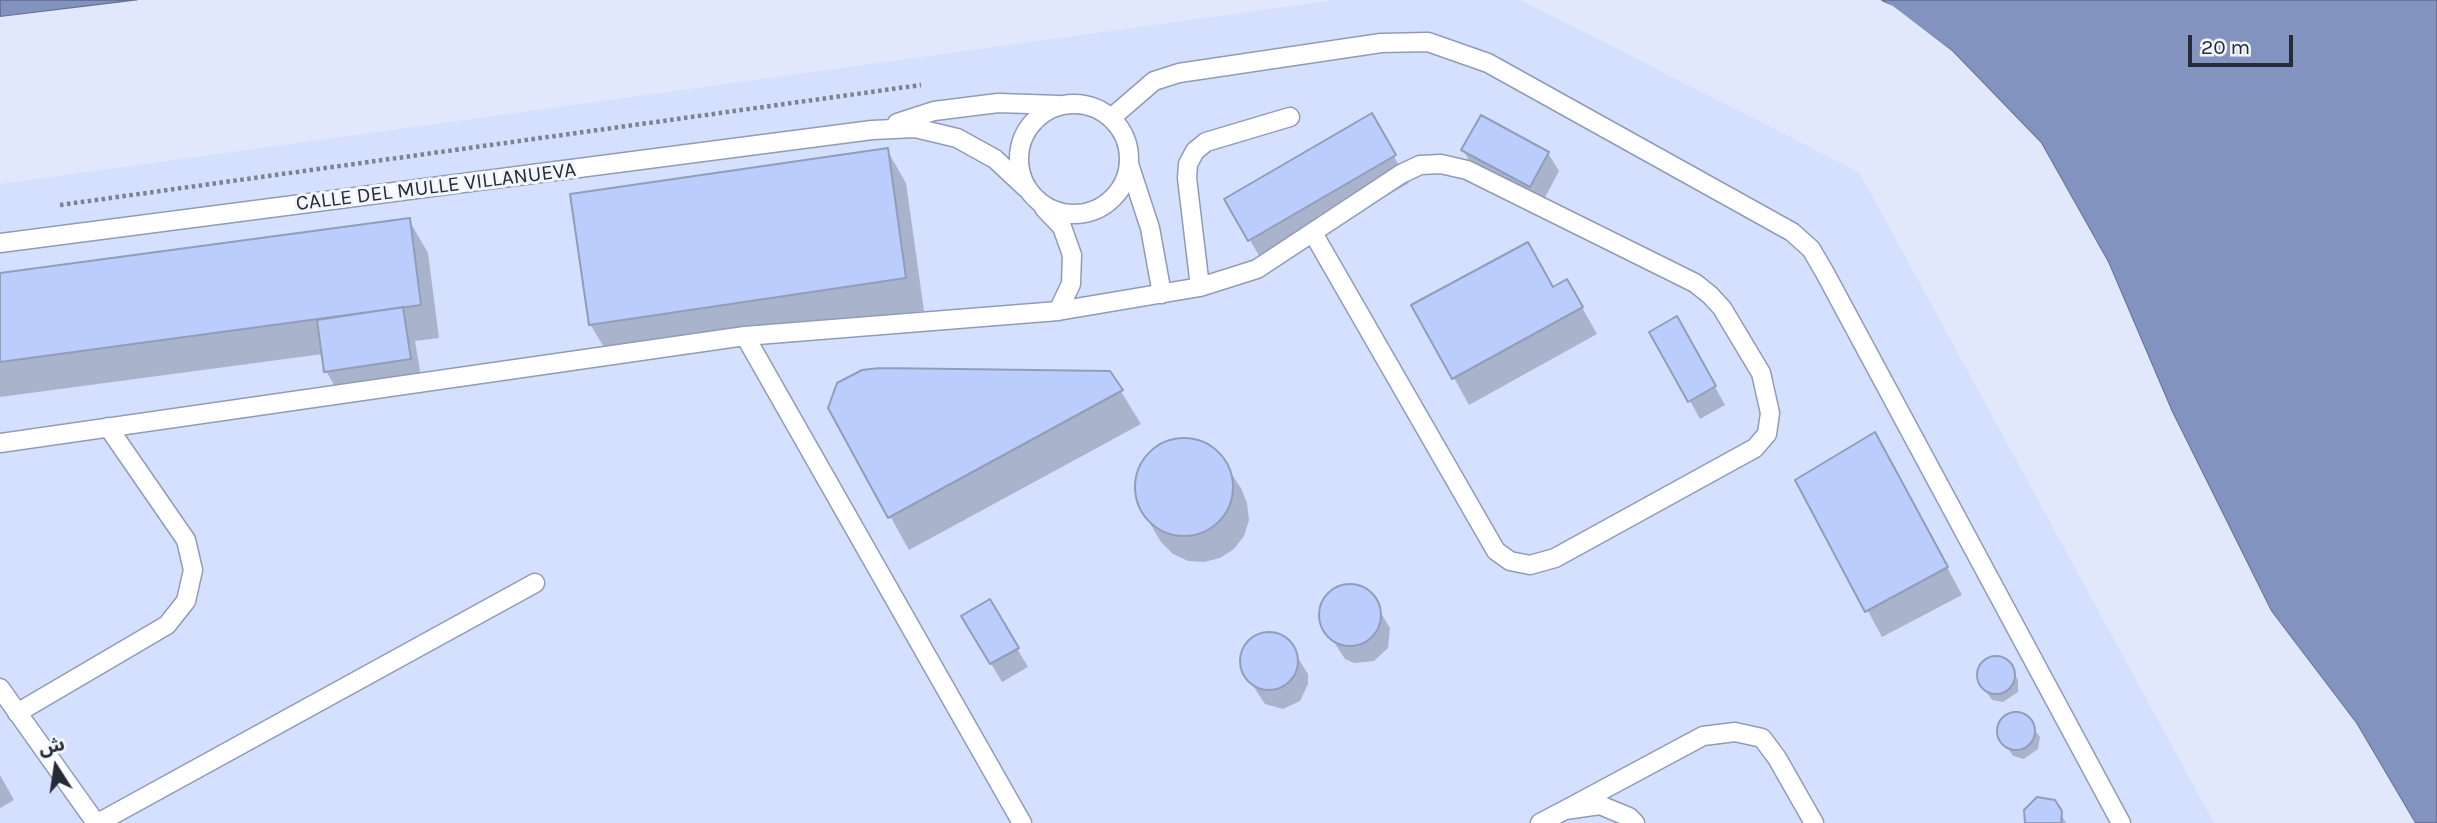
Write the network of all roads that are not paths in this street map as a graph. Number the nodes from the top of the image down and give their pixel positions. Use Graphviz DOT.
graph roads {
  1 [pos="1063,105"];
  2 [pos="1290,117"];
  3 [pos="1111,118"];
  4 [pos="872,130"];
  5 [pos="1129,164"];
  6 [pos="1026,188"];
  7 [pos="1042,206"];
  8 [pos="1313,233"];
  9 [pos="0,243"];
  10 [pos="1200,288"];
  11 [pos="1162,294"];
  12 [pos="1058,311"];
  13 [pos="745,336"];
  14 [pos="108,427"];
  15 [pos="0,443"];
  16 [pos="535,583"];
  17 [pos="0,688"];
  18 [pos="17,713"];
  19 [pos="1565,810"];
  20 [pos="97,823"];
  21 [pos="1022,823"];
  22 [pos="1540,823"];
  23 [pos="1635,823"];
  24 [pos="1814,823"];
  25 [pos="2121,823"];
  1 -- 3 [label="lane"];
  1 -- 4 [label="lane, CALLE DEL MULLE VILLANUEVA"];
  1 -- 6 [label="lane"];
  2 -- 10 [label="lane"];
  3 -- 5 [label="lane"];
  3 -- 25 [label="lane"];
  4 -- 6 [label="lane, CALLE DEL MULLE VILLANUEVA"];
  4 -- 9 [label="lane, CALLE DEL MULLE VILLANUEVA"];
  5 -- 7 [label="lane"];
  5 -- 11 [label="lane"];
  6 -- 7 [label="lane"];
  7 -- 12 [label="lane"];
  8 -- 8 [label="lane"];
  8 -- 10 [label="lane"];
  10 -- 11 [label="lane"];
  11 -- 12 [label="lane"];
  12 -- 13 [label="lane"];
  13 -- 14 [label="lane"];
  13 -- 21 [label="lane"];
  14 -- 15 [label="lane"];
  14 -- 18 [label="lane"];
  16 -- 20 [label="lane"];
  17 -- 18 [label="lane"];
  18 -- 20 [label="lane"];
  19 -- 22 [label="lane"];
  19 -- 23 [label="lane"];
  19 -- 24 [label="lane"];
}
